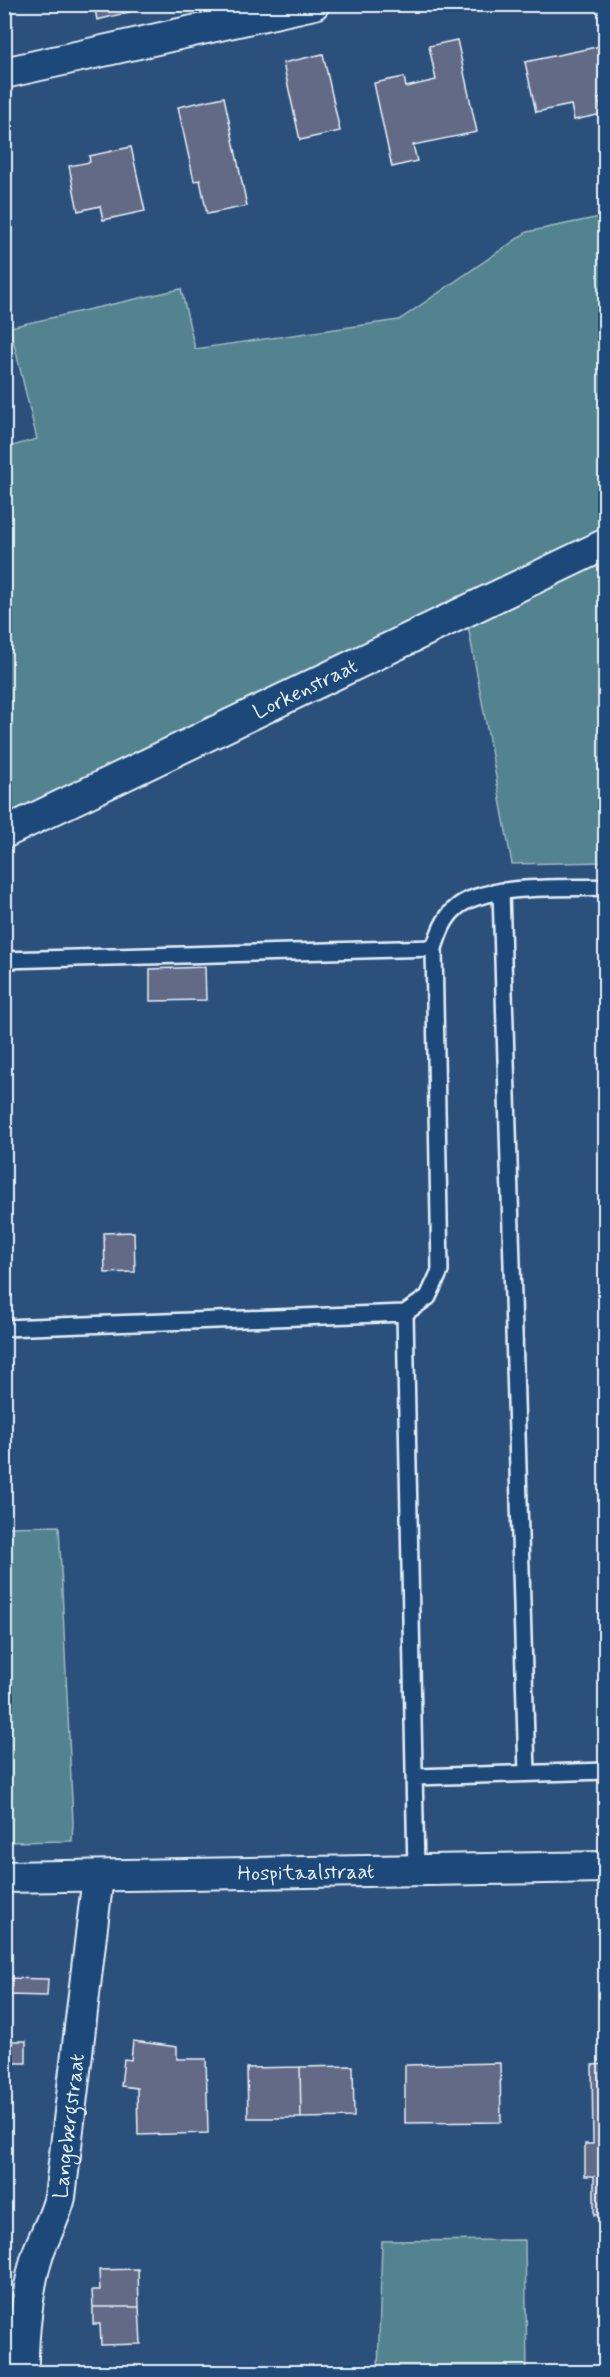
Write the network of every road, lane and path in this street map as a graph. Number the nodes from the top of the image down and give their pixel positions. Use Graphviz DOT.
graph roads {
  1 [pos="314,4"];
  2 [pos="4,73"];
  3 [pos="606,544"];
  4 [pos="4,833"];
  5 [pos="606,887"];
  6 [pos="501,891"];
  7 [pos="434,948"];
  8 [pos="4,960"];
  9 [pos="405,1313"];
  10 [pos="4,1328"];
  11 [pos="606,1771"];
  12 [pos="527,1773"];
  13 [pos="416,1777"];
  14 [pos="606,1867"];
  15 [pos="416,1871"];
  16 [pos="98,1876"];
  17 [pos="4,1877"];
  18 [pos="23,2373"];
  1 -- 2 [label="street"];
  3 -- 4 [label="street, Lorkenstraat"];
  5 -- 6 [label="lane"];
  6 -- 7 [label="lane"];
  6 -- 12 [label="lane"];
  7 -- 8 [label="lane"];
  7 -- 9 [label="lane"];
  9 -- 10 [label="lane"];
  9 -- 13 [label="lane"];
  11 -- 12 [label="lane"];
  12 -- 13 [label="lane"];
  13 -- 15 [label="lane"];
  14 -- 15 [label="street, Hospitaalstraat"];
  15 -- 16 [label="street, Hospitaalstraat"];
  16 -- 17 [label="street, Hospitaalstraat"];
  16 -- 18 [label="street, Langebergstraat"];
}
